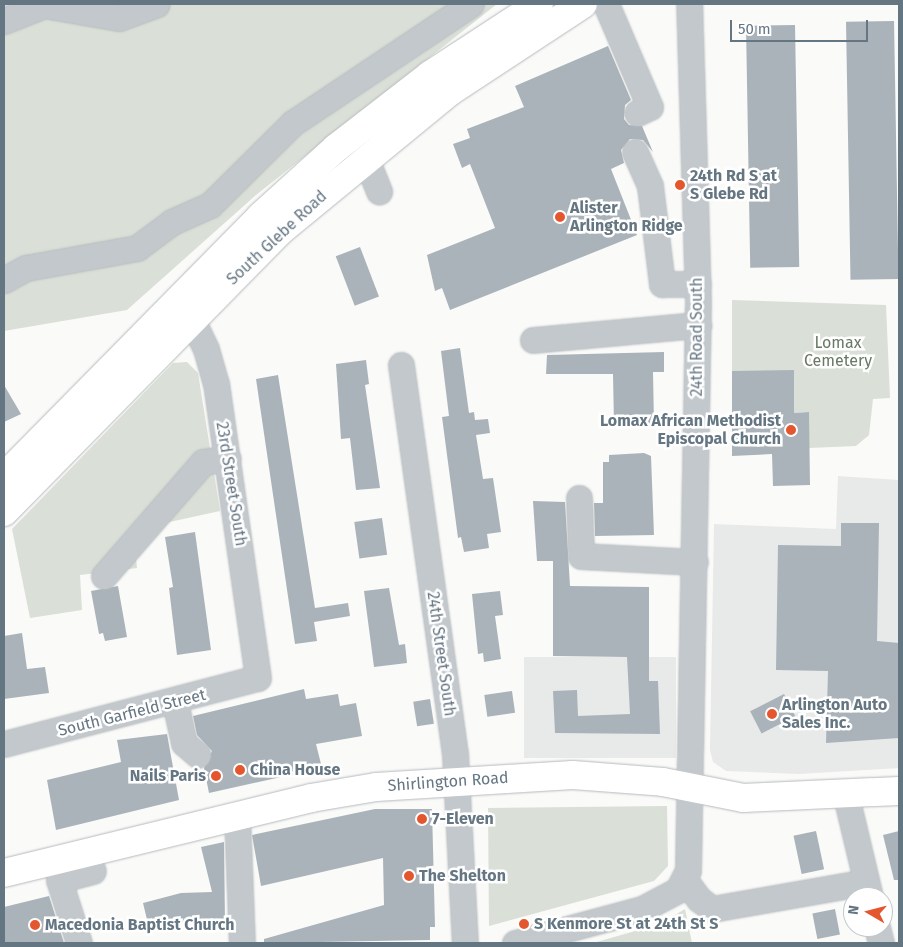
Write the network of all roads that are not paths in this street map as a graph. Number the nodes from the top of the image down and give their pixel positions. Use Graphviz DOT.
graph roads {
  1 [pos="157,4"];
  2 [pos="472,4"];
  3 [pos="539,4"];
  4 [pos="583,4"];
  5 [pos="606,4"];
  6 [pos="689,4"];
  7 [pos="4,21"];
  8 [pos="637,113"];
  9 [pos="635,152"];
  10 [pos="366,159"];
  11 [pos="379,191"];
  12 [pos="4,280"];
  13 [pos="698,284"];
  14 [pos="186,308"];
  15 [pos="698,325"];
  16 [pos="533,340"];
  17 [pos="400,365"];
  18 [pos="228,458"];
  19 [pos="4,477"];
  20 [pos="579,498"];
  21 [pos="4,512"];
  22 [pos="695,562"];
  23 [pos="104,576"];
  24 [pos="258,678"];
  25 [pos="175,702"];
  26 [pos="4,744"];
  27 [pos="184,745"];
  28 [pos="458,782"];
  29 [pos="692,790"];
  30 [pos="899,791"];
  31 [pos="846,796"];
  32 [pos="237,816"];
  33 [pos="91,864"];
  34 [pos="4,874"];
  35 [pos="685,880"];
  36 [pos="868,887"];
  37 [pos="843,892"];
  38 [pos="79,943"];
  39 [pos="242,943"];
  40 [pos="465,943"];
  41 [pos="515,943"];
  1 -- 7 [label="street"];
  2 -- 12 [label="street"];
  3 -- 14 [label="main road, South Glebe Road"];
  4 -- 10 [label="main road, South Glebe Road"];
  5 -- 8 [label="street"];
  6 -- 13 [label="street, 24th Road South"];
  9 -- 13 [label="street"];
  10 -- 11 [label="street"];
  10 -- 14 [label="main road, South Glebe Road"];
  13 -- 15 [label="street, 24th Road South"];
  14 -- 18 [label="street, 23rd Street South"];
  14 -- 19 [label="main road, South Glebe Road"];
  14 -- 21 [label="main road, South Glebe Road"];
  15 -- 16 [label="street"];
  15 -- 22 [label="street, 24th Road South"];
  17 -- 28 [label="street, 24th Street South"];
  18 -- 23 [label="street"];
  18 -- 24 [label="street, 23rd Street South"];
  20 -- 22 [label="street"];
  22 -- 29 [label="street, 24th Road South"];
  24 -- 25 [label="street, South Garfield Street"];
  25 -- 26 [label="street, South Garfield Street"];
  25 -- 27 [label="street"];
  28 -- 29 [label="main road, Shirlington Road"];
  28 -- 32 [label="main road, Shirlington Road"];
  28 -- 40 [label="street, 24th Street South"];
  29 -- 31 [label="main road, Shirlington Road"];
  29 -- 35 [label="street, 24th Road South"];
  30 -- 31 [label="main road, Shirlington Road"];
  31 -- 36 [label="street"];
  32 -- 33 [label="main road, Shirlington Road"];
  32 -- 39 [label="street"];
  33 -- 34 [label="main road, Shirlington Road"];
  33 -- 38 [label="street"];
  35 -- 37 [label="street"];
  35 -- 41 [label="street"];
}
